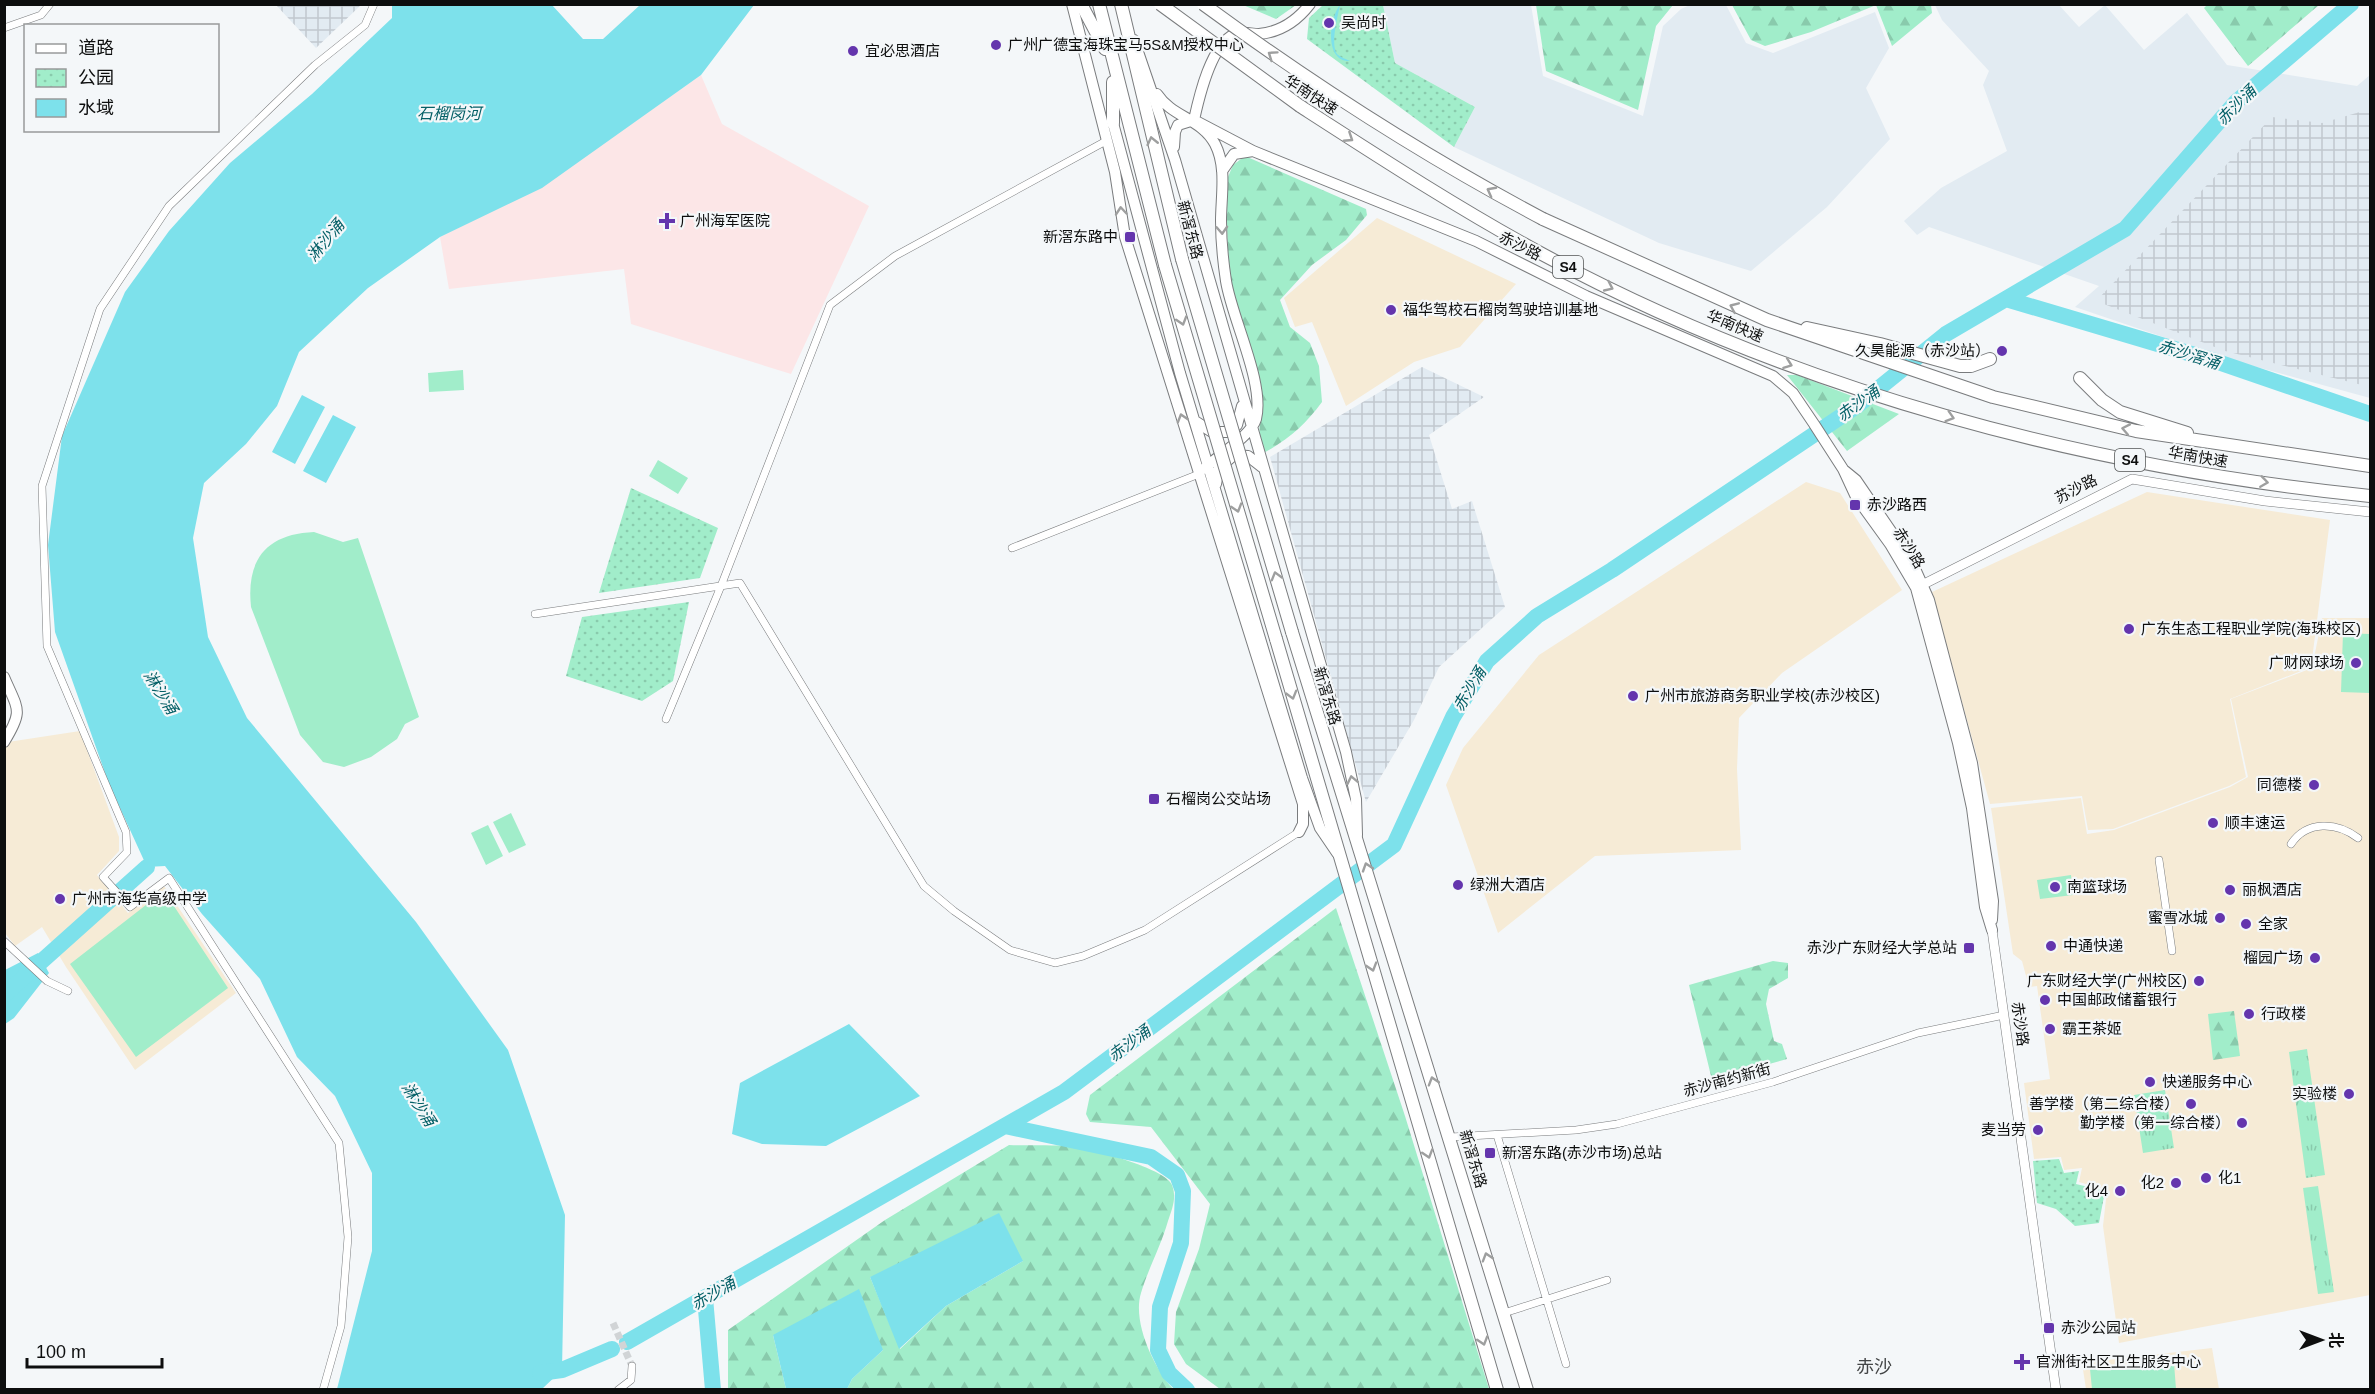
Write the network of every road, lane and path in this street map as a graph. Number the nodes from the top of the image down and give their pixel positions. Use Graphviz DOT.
graph roads {
  1 [pos="50,4"];
  2 [pos="374,4"];
  3 [pos="1072,4"];
  4 [pos="1081,4"];
  5 [pos="1099,4"];
  6 [pos="1160,4"];
  7 [pos="1203,4"];
  8 [pos="1310,4"];
  9 [pos="1121,5"];
  10 [pos="4,28"];
  11 [pos="1113,64"];
  12 [pos="1151,84"];
  13 [pos="1194,120"];
  14 [pos="1113,123"];
  15 [pos="1106,141"];
  16 [pos="1253,151"];
  17 [pos="1175,160"];
  18 [pos="1222,171"];
  19 [pos="1759,317"];
  20 [pos="1990,359"];
  21 [pos="2080,378"];
  22 [pos="1241,395"];
  23 [pos="1195,421"];
  24 [pos="1251,429"];
  25 [pos="2243,449"];
  26 [pos="1208,465"];
  27 [pos="2370,466"];
  28 [pos="1262,468"];
  29 [pos="1199,474"];
  30 [pos="1216,489"];
  31 [pos="2370,496"];
  32 [pos="2370,512"];
  33 [pos="1012,548"];
  34 [pos="721,586"];
  35 [pos="1920,586"];
  36 [pos="535,615"];
  37 [pos="4,677"];
  38 [pos="666,719"];
  39 [pos="4,742"];
  40 [pos="1320,828"];
  41 [pos="1299,832"];
  42 [pos="1357,838"];
  43 [pos="2358,838"];
  44 [pos="2291,844"];
  45 [pos="1338,854"];
  46 [pos="2159,860"];
  47 [pos="1992,930"];
  48 [pos="4,941"];
  49 [pos="2172,951"];
  50 [pos="68,991"];
  51 [pos="2004,1015"];
  52 [pos="1497,1135"];
  53 [pos="1451,1137"];
  54 [pos="1607,1280"];
  55 [pos="1547,1299"];
  56 [pos="1504,1313"];
  57 [pos="1566,1364"];
  58 [pos="632,1366"];
  59 [pos="323,1389"];
  60 [pos="618,1389"];
  61 [pos="1497,1389"];
  62 [pos="1527,1389"];
  63 [pos="2056,1389"];
  1 -- 10 [label="street"];
  2 -- 59 [label="street"];
  3 -- 15 [label="main road"];
  4 -- 11 [label="highway"];
  5 -- 11 [label="highway"];
  6 -- 31 [label="highway, 华南快速 / S4, one-way, bridge"];
  19 -- 7 [label="highway, 华南快速 / S4, one-way, bridge"];
  8 -- 13 [label="main road"];
  9 -- 12 [label="main road"];
  42 -- 9 [label="highway, 新滘东路, one-way, bridge"];
  11 -- 14 [label="highway"];
  11 -- 45 [label="highway, one-way, bridge"];
  12 -- 13 [label="main road, 赤沙路"];
  12 -- 17 [label="main road"];
  13 -- 16 [label="main road, 赤沙路"];
  13 -- 17 [label="main road"];
  13 -- 18 [label="main road"];
  14 -- 23 [label="main road"];
  29 -- 15 [label="main road, one-way"];
  15 -- 34 [label="street"];
  16 -- 18 [label="main road"];
  16 -- 35 [label="main road, 赤沙路"];
  17 -- 22 [label="main road"];
  18 -- 24 [label="main road, one-way"];
  19 -- 20 [label="highway"];
  25 -- 19 [label="highway, 华南快速 / S4, one-way"];
  21 -- 25 [label="highway"];
  22 -- 23 [label="main road"];
  22 -- 24 [label="main road"];
  23 -- 26 [label="main road"];
  24 -- 26 [label="main road"];
  24 -- 28 [label="main road"];
  25 -- 27 [label="highway, 华南快速 / S4"];
  26 -- 29 [label="main road"];
  26 -- 30 [label="main road"];
  28 -- 30 [label="main road"];
  42 -- 28 [label="main road, one-way"];
  29 -- 33 [label="street"];
  29 -- 41 [label="main road"];
  30 -- 40 [label="main road"];
  32 -- 35 [label="street, 苏沙路"];
  34 -- 36 [label="street"];
  34 -- 38 [label="street"];
  34 -- 41 [label="street"];
  35 -- 47 [label="main road, 赤沙路"];
  37 -- 39 [label="main road"];
  40 -- 41 [label="main road"];
  40 -- 45 [label="main road"];
  53 -- 42 [label="highway, 新滘东路, one-way"];
  43 -- 44 [label="street"];
  45 -- 61 [label="highway, one-way"];
  46 -- 49 [label="street"];
  47 -- 51 [label="street, 赤沙路"];
  48 -- 50 [label="street"];
  51 -- 52 [label="street, 赤沙南约新街"];
  51 -- 63 [label="street, 赤沙路"];
  52 -- 53 [label="street, 赤沙南约新街"];
  52 -- 55 [label="street"];
  56 -- 53 [label="highway, 新滘东路, one-way"];
  54 -- 55 [label="street"];
  55 -- 56 [label="street"];
  55 -- 57 [label="street"];
  56 -- 62 [label="highway, 新滘东路"];
  58 -- 60 [label="street"];
}
